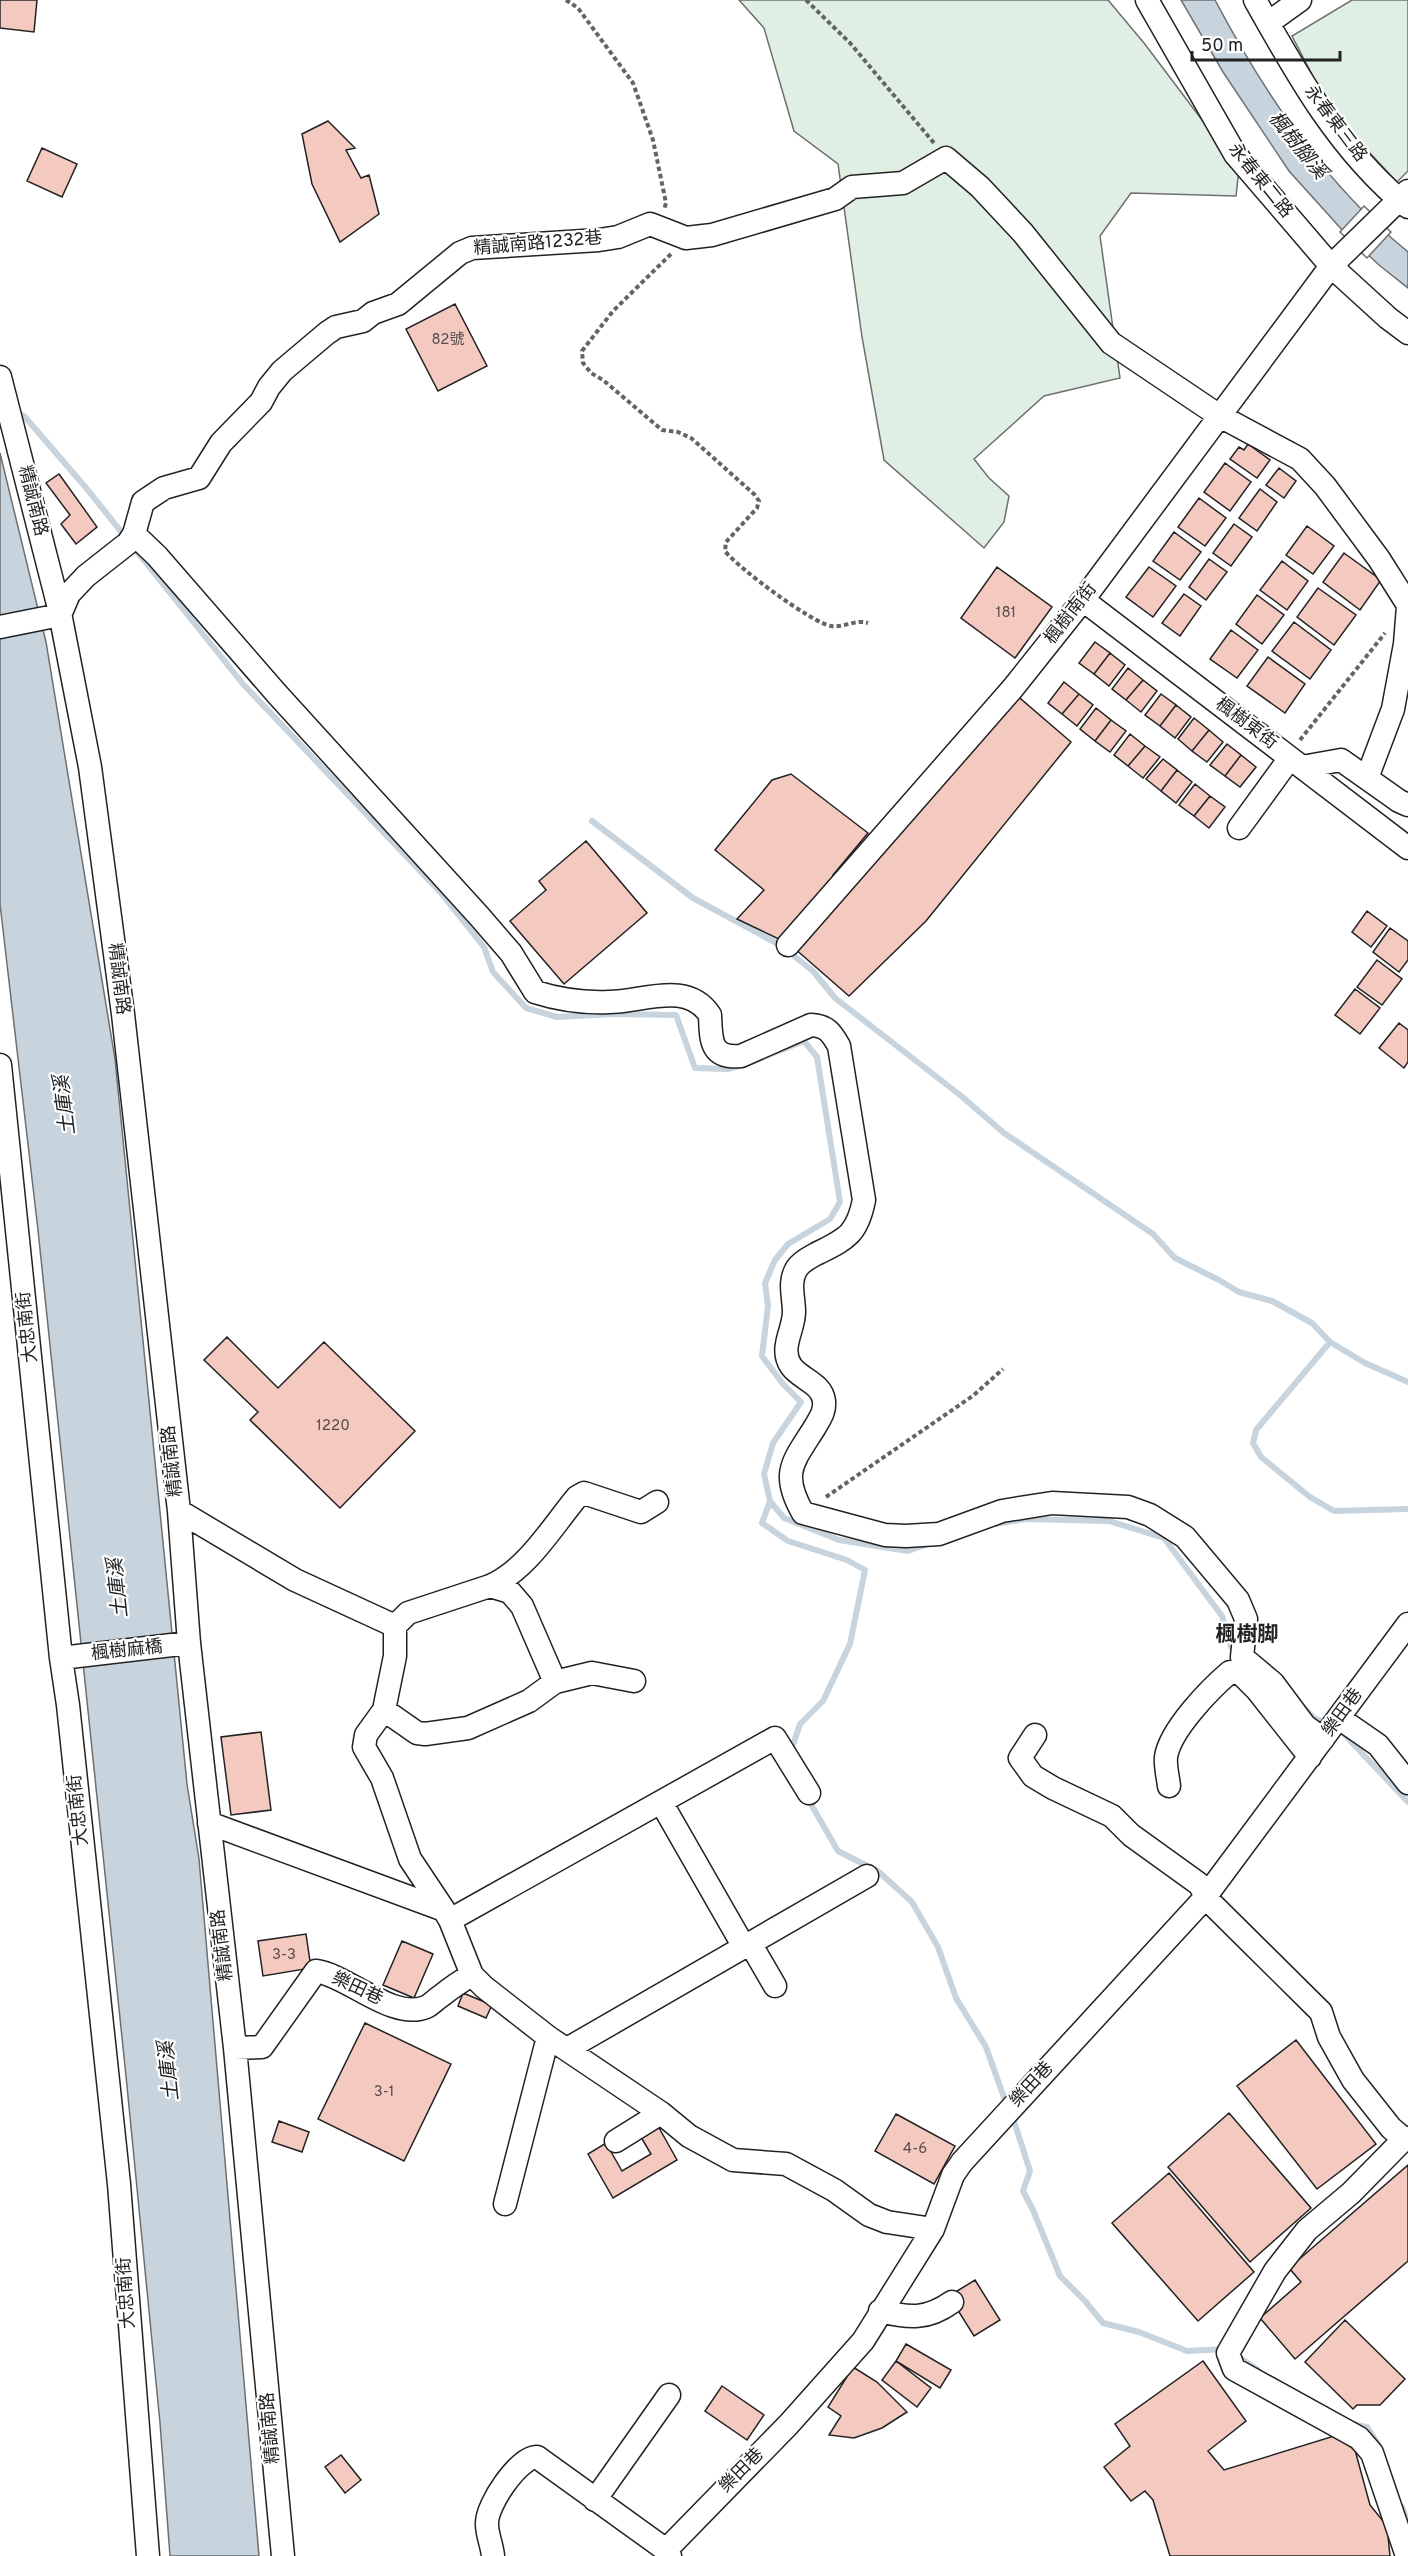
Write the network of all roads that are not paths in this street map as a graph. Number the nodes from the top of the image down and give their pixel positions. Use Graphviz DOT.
graph roads {
  1 [pos="1147,0"];
  2 [pos="1255,0"];
  3 [pos="1300,0"];
  4 [pos="1268,23"];
  5 [pos="1405,199"];
  6 [pos="1331,266"];
  7 [pos="1408,333"];
  8 [pos="2,384"];
  9 [pos="1218,415"];
  10 [pos="134,534"];
  11 [pos="1083,600"];
  12 [pos="1408,605"];
  13 [pos="56,616"];
  14 [pos="0,627"];
  15 [pos="1296,762"];
  16 [pos="1366,778"];
  17 [pos="1408,805"];
  18 [pos="1239,828"];
  19 [pos="1408,848"];
  20 [pos="788,945"];
  21 [pos="0,1065"];
  22 [pos="657,1502"];
  23 [pos="178,1511"];
  24 [pos="490,1586"];
  25 [pos="1408,1624"];
  26 [pos="395,1626"];
  27 [pos="183,1644"];
  28 [pos="69,1657"];
  29 [pos="634,1681"];
  30 [pos="555,1682"];
  31 [pos="384,1710"];
  32 [pos="1339,1718"];
  33 [pos="1035,1735"];
  34 [pos="1317,1748"];
  35 [pos="1408,1783"];
  36 [pos="1169,1786"];
  37 [pos="809,1793"];
  38 [pos="661,1802"];
  39 [pos="209,1823"];
  40 [pos="867,1876"];
  41 [pos="1206,1895"];
  42 [pos="447,1915"];
  43 [pos="747,1945"];
  44 [pos="472,1975"];
  45 [pos="775,1986"];
  46 [pos="557,2043"];
  47 [pos="235,2048"];
  48 [pos="661,2113"];
  49 [pos="1406,2138"];
  50 [pos="616,2140"];
  51 [pos="505,2204"];
  52 [pos="933,2229"];
  53 [pos="952,2302"];
  54 [pos="880,2311"];
  55 [pos="669,2395"];
  56 [pos="595,2500"];
  57 [pos="668,2553"];
  58 [pos="148,2556"];
  59 [pos="283,2556"];
  60 [pos="493,2556"];
  61 [pos="1407,2556"];
  1 -- 6 [label="street, 永春東二路"];
  2 -- 4 [label="street, 永春東三路"];
  3 -- 4 [label="street"];
  4 -- 5 [label="street, 永春東三路"];
  5 -- 6 [label="street, 楓樹南街"];
  6 -- 7 [label="street, 永春東二路"];
  6 -- 9 [label="street, 楓樹南街"];
  8 -- 13 [label="street, 精誠南路"];
  9 -- 10 [label="street, 精誠南路1232巷"];
  9 -- 11 [label="street, 楓樹南街"];
  9 -- 12 [label="street"];
  10 -- 13 [label="street, 精誠南路1232巷"];
  10 -- 34 [label="street"];
  11 -- 15 [label="street, 楓樹東街"];
  11 -- 20 [label="street, 楓樹南街"];
  12 -- 16 [label="street"];
  13 -- 14 [label="street"];
  13 -- 23 [label="street, 精誠南路"];
  15 -- 16 [label="street"];
  15 -- 18 [label="street"];
  15 -- 19 [label="street, 楓樹東街"];
  16 -- 17 [label="street"];
  21 -- 28 [label="street, 大忠南街"];
  22 -- 24 [label="street"];
  23 -- 26 [label="street"];
  23 -- 27 [label="street, 精誠南路"];
  24 -- 26 [label="street"];
  24 -- 30 [label="street"];
  25 -- 32 [label="street, 樂田巷"];
  26 -- 31 [label="street"];
  27 -- 28 [label="street, 楓樹麻橋"];
  27 -- 39 [label="street, 精誠南路"];
  28 -- 58 [label="street, 大忠南街"];
  29 -- 30 [label="street"];
  30 -- 31 [label="street"];
  31 -- 42 [label="street"];
  32 -- 34 [label="street, 樂田巷"];
  32 -- 35 [label="street"];
  33 -- 41 [label="street"];
  34 -- 36 [label="street"];
  34 -- 41 [label="street, 樂田巷"];
  37 -- 38 [label="street"];
  38 -- 42 [label="street"];
  38 -- 43 [label="street"];
  39 -- 42 [label="street"];
  39 -- 47 [label="street, 精誠南路"];
  40 -- 43 [label="street"];
  41 -- 49 [label="street"];
  41 -- 52 [label="street, 樂田巷"];
  42 -- 44 [label="street"];
  43 -- 45 [label="street"];
  43 -- 46 [label="street"];
  44 -- 46 [label="street"];
  44 -- 47 [label="street, 樂田巷"];
  46 -- 48 [label="street"];
  46 -- 51 [label="street"];
  47 -- 59 [label="street, 精誠南路"];
  48 -- 50 [label="street"];
  48 -- 52 [label="street"];
  49 -- 61 [label="street"];
  52 -- 54 [label="street, 樂田巷"];
  53 -- 54 [label="street"];
  54 -- 57 [label="street, 樂田巷"];
  55 -- 56 [label="street"];
  56 -- 57 [label="street, 樂田巷"];
  56 -- 60 [label="street, 樂田巷"];
}
